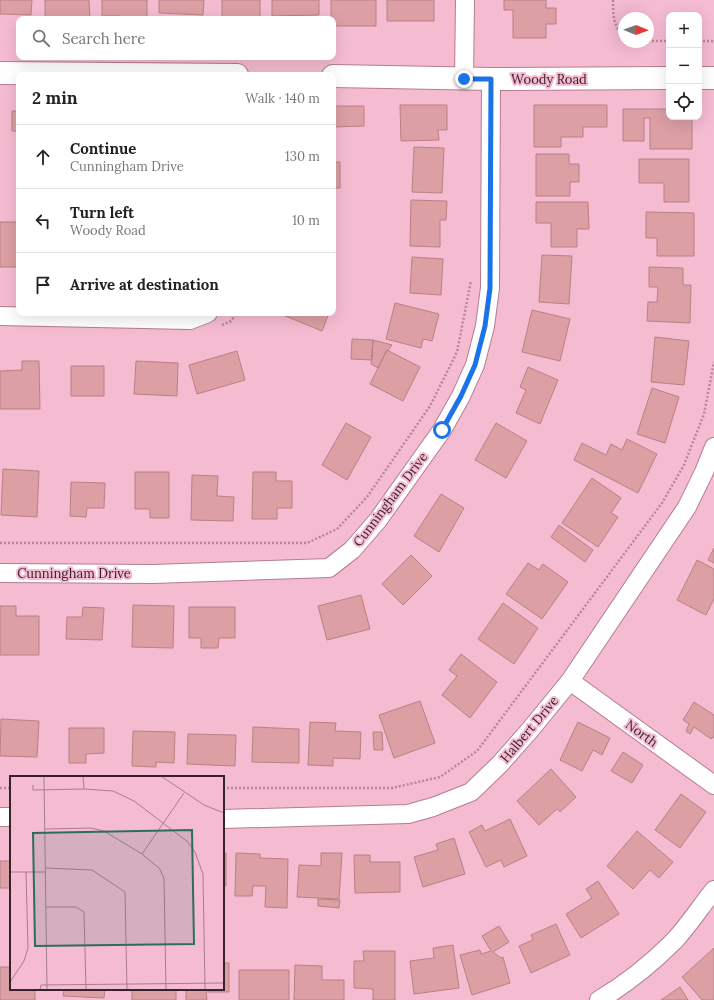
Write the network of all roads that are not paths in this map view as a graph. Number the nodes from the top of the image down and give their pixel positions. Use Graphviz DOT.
graph roads {
  1 [pos="465,0"];
  2 [pos="0,73"];
  3 [pos="16,73"];
  4 [pos="336,76"];
  5 [pos="666,78"];
  6 [pos="702,78"];
  7 [pos="714,78"];
  8 [pos="464,79"];
  9 [pos="491,79"];
  10 [pos="0,316"];
  11 [pos="200,316"];
  12 [pos="714,447"];
  13 [pos="0,573"];
  14 [pos="570,681"];
  15 [pos="714,785"];
  16 [pos="0,817"];
  17 [pos="10,818"];
  18 [pos="224,819"];
  19 [pos="714,890"];
  20 [pos="600,1000"];
  1 -- 8 [label="street"];
  2 -- 3 [label="street"];
  4 -- 8 [label="street, Woody Road"];
  5 -- 9 [label="street, Woody Road"];
  6 -- 7 [label="street"];
  8 -- 9 [label="street, Woody Road"];
  9 -- 13 [label="street, Cunningham Drive"];
  10 -- 11 [label="street"];
  12 -- 14 [label="street, Halbert Drive"];
  14 -- 15 [label="street, North"];
  14 -- 18 [label="street, Halbert Drive"];
  16 -- 17 [label="street"];
  19 -- 20 [label="street"];
}
